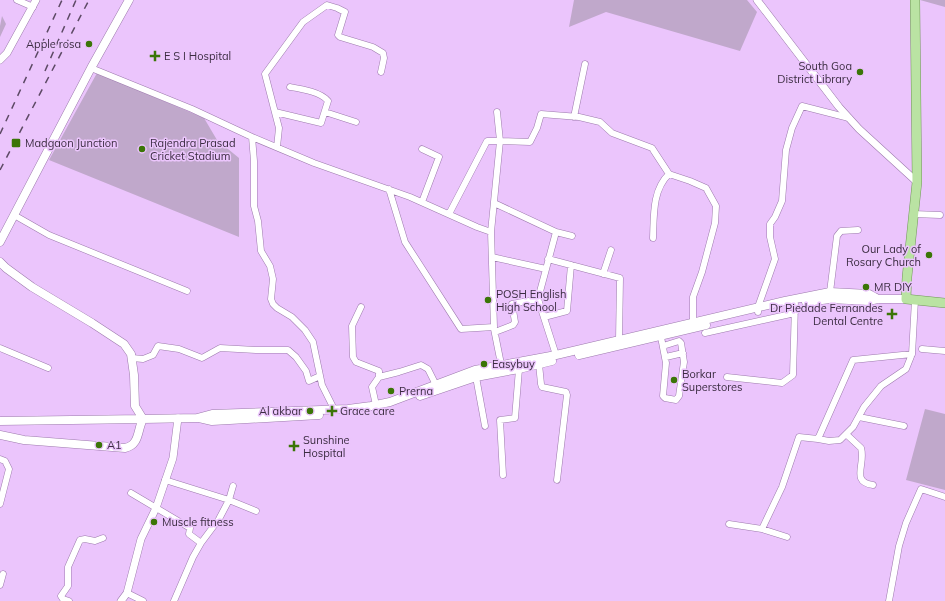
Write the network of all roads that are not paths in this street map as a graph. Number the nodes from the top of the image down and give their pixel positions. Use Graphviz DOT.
graph roads {
  1 [pos="17,0"];
  2 [pos="36,0"];
  3 [pos="124,0"];
  4 [pos="129,0"];
  5 [pos="757,0"];
  6 [pos="915,0"];
  7 [pos="33,7"];
  8 [pos="0,60"];
  9 [pos="585,64"];
  10 [pos="92,68"];
  11 [pos="381,72"];
  12 [pos="290,87"];
  13 [pos="275,112"];
  14 [pos="325,112"];
  15 [pos="497,112"];
  16 [pos="574,117"];
  17 [pos="849,118"];
  18 [pos="356,122"];
  19 [pos="252,137"];
  20 [pos="500,141"];
  21 [pos="277,147"];
  22 [pos="422,149"];
  23 [pos="669,174"];
  24 [pos="917,182"];
  25 [pos="389,189"];
  26 [pos="422,202"];
  27 [pos="494,203"];
  28 [pos="449,214"];
  29 [pos="913,214"];
  30 [pos="14,215"];
  31 [pos="940,215"];
  32 [pos="858,230"];
  33 [pos="491,232"];
  34 [pos="556,232"];
  35 [pos="572,236"];
  36 [pos="653,238"];
  37 [pos="0,242"];
  38 [pos="611,250"];
  39 [pos="492,257"];
  40 [pos="548,259"];
  41 [pos="0,262"];
  42 [pos="571,265"];
  43 [pos="546,269"];
  44 [pos="603,274"];
  45 [pos="187,291"];
  46 [pos="830,292"];
  47 [pos="538,299"];
  48 [pos="878,299"];
  49 [pos="911,300"];
  50 [pos="945,303"];
  51 [pos="795,304"];
  52 [pos="361,307"];
  53 [pos="758,309"];
  54 [pos="794,313"];
  55 [pos="544,317"];
  56 [pos="693,323"];
  57 [pos="494,330"];
  58 [pos="679,332"];
  59 [pos="661,333"];
  60 [pos="705,333"];
  61 [pos="619,340"];
  62 [pos="680,341"];
  63 [pos="663,346"];
  64 [pos="0,348"];
  65 [pos="922,349"];
  66 [pos="945,351"];
  67 [pos="683,353"];
  68 [pos="912,354"];
  69 [pos="556,355"];
  70 [pos="666,357"];
  71 [pos="132,358"];
  72 [pos="539,364"];
  73 [pos="48,368"];
  74 [pos="501,368"];
  75 [pos="519,369"];
  76 [pos="320,376"];
  77 [pos="476,376"];
  78 [pos="379,377"];
  79 [pos="727,377"];
  80 [pos="436,385"];
  81 [pos="376,405"];
  82 [pos="334,410"];
  83 [pos="295,414"];
  84 [pos="859,417"];
  85 [pos="178,418"];
  86 [pos="144,419"];
  87 [pos="0,421"];
  88 [pos="485,426"];
  89 [pos="904,426"];
  90 [pos="846,434"];
  91 [pos="0,435"];
  92 [pos="818,438"];
  93 [pos="0,459"];
  94 [pos="503,475"];
  95 [pos="165,480"];
  96 [pos="557,480"];
  97 [pos="873,485"];
  98 [pos="232,486"];
  99 [pos="131,493"];
  100 [pos="945,497"];
  101 [pos="229,500"];
  102 [pos="0,504"];
  103 [pos="156,508"];
  104 [pos="256,511"];
  105 [pos="729,524"];
  106 [pos="762,529"];
  107 [pos="787,537"];
  108 [pos="103,538"];
  109 [pos="201,543"];
  110 [pos="3,574"];
  111 [pos="0,584"];
  112 [pos="127,593"];
  113 [pos="69,601"];
  114 [pos="122,601"];
  115 [pos="143,601"];
  116 [pos="174,601"];
  117 [pos="889,601"];
  1 -- 7 [label="street"];
  2 -- 7 [label="street"];
  3 -- 10 [label="main road"];
  4 -- 10 [label="main road"];
  5 -- 17 [label="street"];
  6 -- 24 [label="main road"];
  7 -- 8 [label="street"];
  9 -- 16 [label="street"];
  10 -- 19 [label="street"];
  10 -- 30 [label="main road"];
  11 -- 13 [label="street"];
  12 -- 14 [label="street"];
  13 -- 14 [label="street"];
  13 -- 21 [label="street"];
  14 -- 18 [label="street"];
  15 -- 20 [label="street"];
  16 -- 20 [label="street"];
  16 -- 23 [label="street"];
  17 -- 24 [label="street"];
  17 -- 53 [label="street"];
  19 -- 21 [label="street"];
  19 -- 76 [label="street"];
  20 -- 27 [label="street"];
  20 -- 28 [label="street"];
  21 -- 25 [label="street"];
  22 -- 26 [label="street"];
  23 -- 36 [label="street"];
  23 -- 56 [label="street"];
  24 -- 29 [label="main road"];
  25 -- 26 [label="street"];
  25 -- 57 [label="street"];
  26 -- 28 [label="street"];
  27 -- 33 [label="street"];
  27 -- 34 [label="street"];
  28 -- 33 [label="street"];
  29 -- 31 [label="street"];
  29 -- 49 [label="main road"];
  30 -- 37 [label="main road"];
  30 -- 45 [label="street"];
  32 -- 46 [label="street"];
  33 -- 39 [label="street"];
  34 -- 35 [label="street"];
  34 -- 40 [label="street"];
  38 -- 44 [label="street"];
  39 -- 43 [label="street"];
  39 -- 57 [label="street"];
  40 -- 42 [label="street"];
  40 -- 43 [label="street"];
  41 -- 71 [label="main road"];
  42 -- 44 [label="street"];
  42 -- 55 [label="street"];
  43 -- 47 [label="street"];
  44 -- 61 [label="street"];
  46 -- 48 [label="main road"];
  46 -- 53 [label="main road"];
  47 -- 55 [label="street"];
  47 -- 57 [label="street"];
  48 -- 49 [label="main road"];
  48 -- 51 [label="main road"];
  49 -- 50 [label="main road"];
  49 -- 68 [label="street"];
  51 -- 53 [label="main road"];
  51 -- 54 [label="street"];
  52 -- 78 [label="street"];
  53 -- 56 [label="main road"];
  53 -- 58 [label="main road"];
  54 -- 60 [label="street"];
  54 -- 79 [label="street"];
  55 -- 69 [label="street"];
  56 -- 59 [label="main road"];
  57 -- 74 [label="street"];
  58 -- 59 [label="main road"];
  58 -- 62 [label="street"];
  59 -- 61 [label="main road"];
  59 -- 63 [label="street"];
  59 -- 72 [label="main road"];
  61 -- 69 [label="main road"];
  62 -- 63 [label="street"];
  62 -- 67 [label="street"];
  63 -- 70 [label="street"];
  64 -- 73 [label="street"];
  65 -- 66 [label="street"];
  67 -- 70 [label="street"];
  67 -- 70 [label="street"];
  68 -- 84 [label="street"];
  68 -- 92 [label="street"];
  69 -- 74 [label="main road"];
  71 -- 76 [label="street"];
  71 -- 86 [label="main road"];
  72 -- 75 [label="main road"];
  72 -- 96 [label="street"];
  74 -- 75 [label="main road"];
  74 -- 77 [label="main road"];
  74 -- 80 [label="main road"];
  75 -- 94 [label="street"];
  76 -- 82 [label="street"];
  77 -- 83 [label="main road"];
  77 -- 88 [label="street"];
  78 -- 80 [label="street"];
  78 -- 81 [label="street"];
  80 -- 81 [label="main road"];
  81 -- 82 [label="main road"];
  82 -- 83 [label="main road"];
  83 -- 85 [label="main road"];
  84 -- 89 [label="street"];
  84 -- 90 [label="street"];
  85 -- 86 [label="main road"];
  85 -- 95 [label="street"];
  86 -- 87 [label="main road"];
  86 -- 91 [label="main road"];
  90 -- 92 [label="street"];
  90 -- 97 [label="street"];
  92 -- 106 [label="street"];
  93 -- 102 [label="street"];
  95 -- 101 [label="street"];
  95 -- 103 [label="street"];
  98 -- 101 [label="street"];
  99 -- 103 [label="street"];
  100 -- 117 [label="street"];
  101 -- 104 [label="street"];
  101 -- 109 [label="street"];
  103 -- 109 [label="street"];
  103 -- 112 [label="street"];
  105 -- 106 [label="street"];
  106 -- 107 [label="street"];
  108 -- 113 [label="street"];
  109 -- 116 [label="street"];
  110 -- 111 [label="street"];
  112 -- 114 [label="street"];
  112 -- 115 [label="street"];
}
